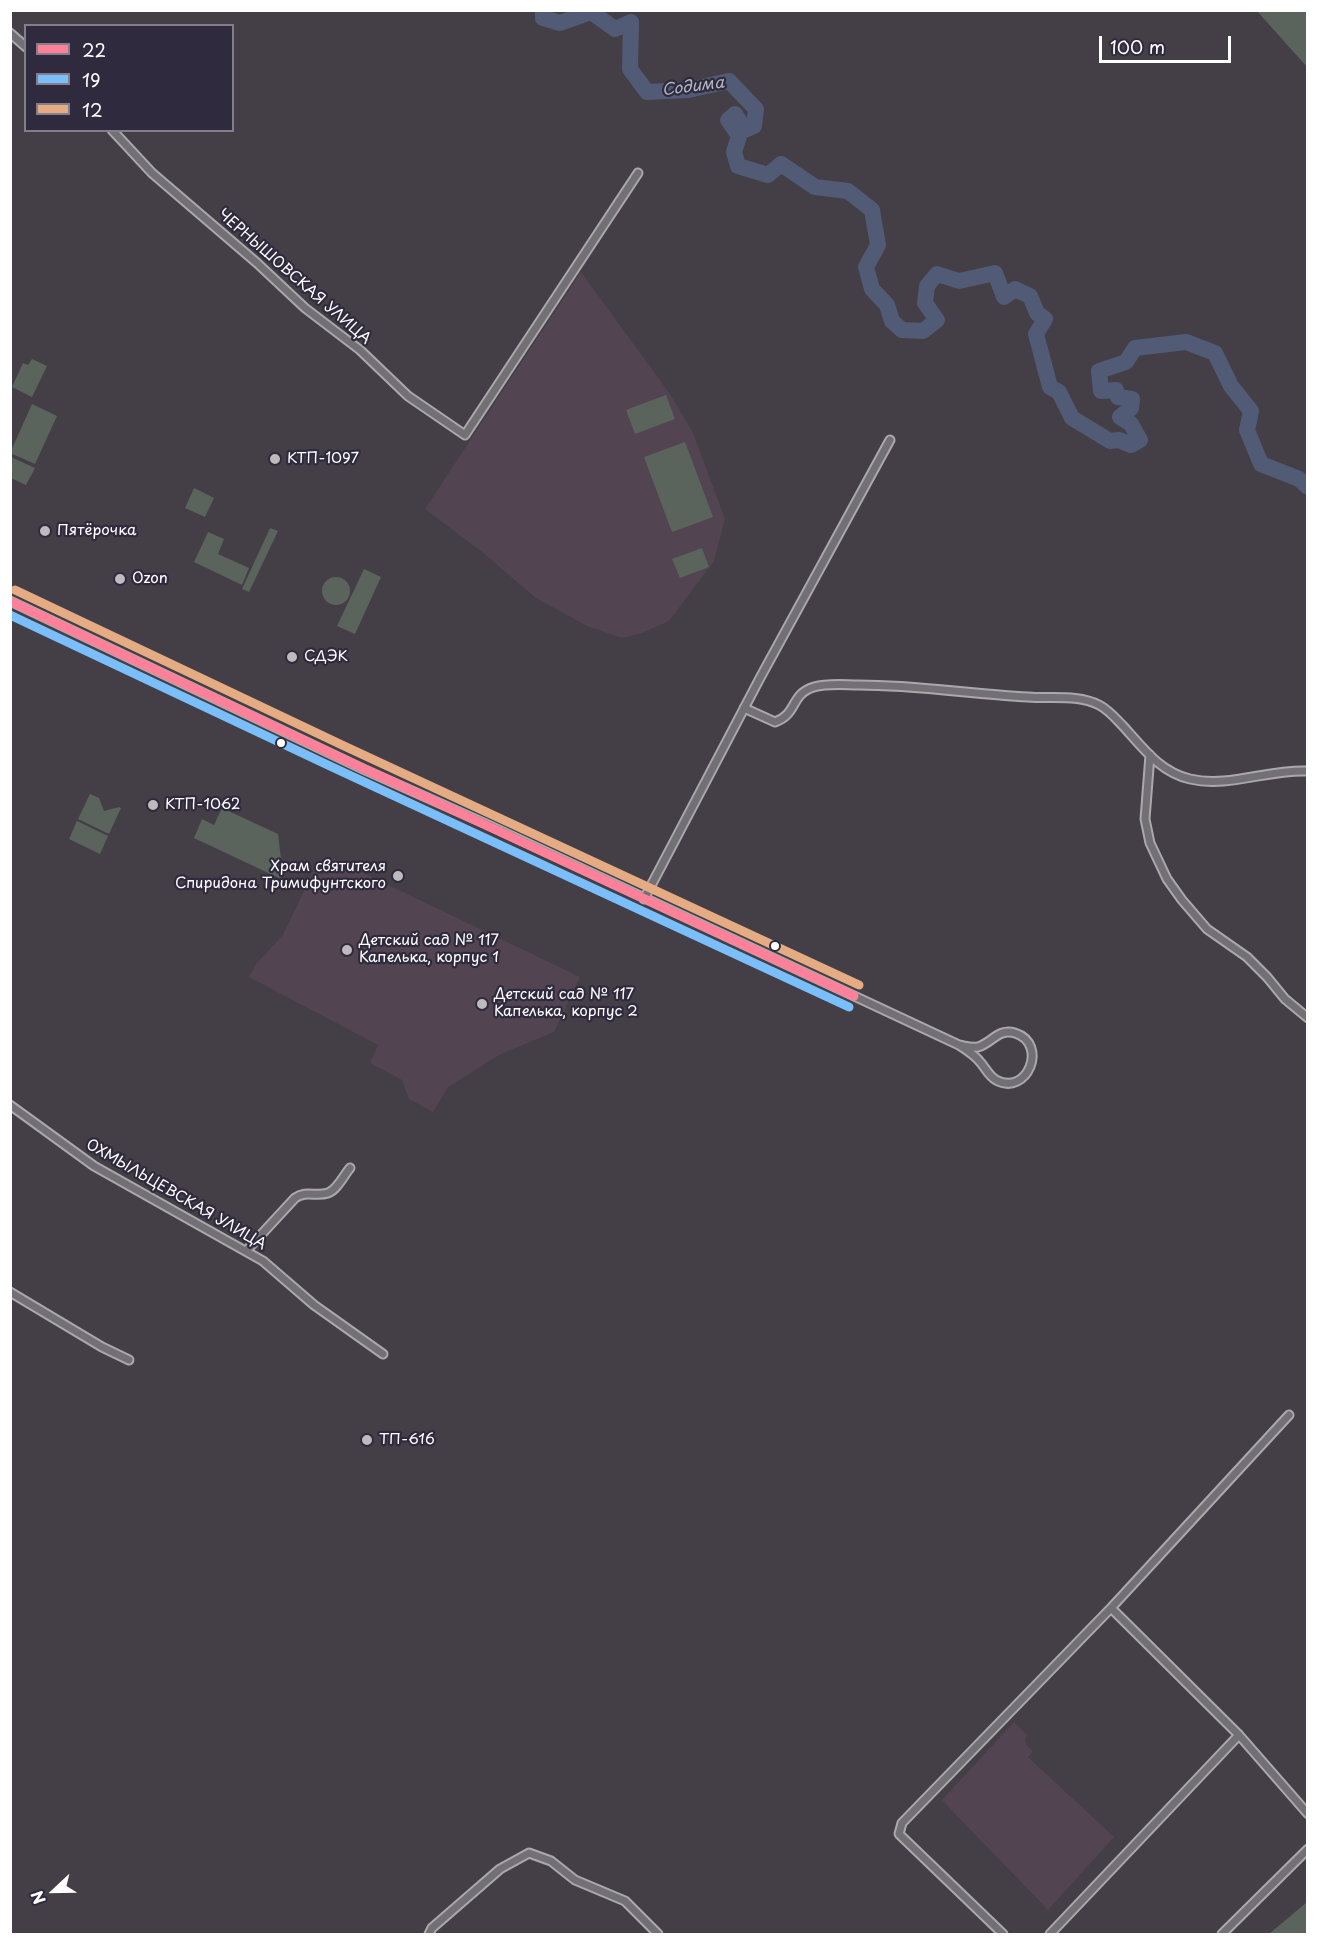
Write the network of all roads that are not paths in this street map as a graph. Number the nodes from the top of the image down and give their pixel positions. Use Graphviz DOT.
graph roads {
  1 [pos="10,33"];
  2 [pos="24,45"];
  3 [pos="114,132"];
  4 [pos="638,173"];
  5 [pos="890,440"];
  6 [pos="10,601"];
  7 [pos="744,708"];
  8 [pos="1150,755"];
  9 [pos="1308,771"];
  10 [pos="644,899"];
  11 [pos="1308,1018"];
  12 [pos="959,1045"];
  13 [pos="10,1105"];
  14 [pos="350,1168"];
  15 [pos="246,1251"];
  16 [pos="10,1292"];
  17 [pos="383,1354"];
  18 [pos="129,1360"];
  19 [pos="1289,1415"];
  20 [pos="1111,1608"];
  21 [pos="1239,1735"];
  22 [pos="1308,1814"];
  23 [pos="1308,1849"];
  24 [pos="1304,1856"];
  25 [pos="429,1935"];
  26 [pos="658,1935"];
  27 [pos="1003,1935"];
  28 [pos="1050,1935"];
  29 [pos="1222,1935"];
  1 -- 2 [label="street"];
  3 -- 4 [label="street, ЧЕРНЫШОВСКАЯ УЛИЦА"];
  5 -- 7 [label="street"];
  6 -- 10 [label="street"];
  7 -- 8 [label="street"];
  7 -- 10 [label="street"];
  8 -- 9 [label="street"];
  8 -- 11 [label="street"];
  10 -- 12 [label="street"];
  12 -- 12 [label="street"];
  13 -- 15 [label="street, ОХМЫЛЬЦЕВСКАЯ УЛИЦА"];
  14 -- 15 [label="street"];
  15 -- 17 [label="street, ОХМЫЛЬЦЕВСКАЯ УЛИЦА"];
  16 -- 18 [label="street"];
  19 -- 20 [label="street"];
  20 -- 21 [label="street"];
  20 -- 27 [label="street"];
  21 -- 22 [label="street"];
  21 -- 28 [label="street"];
  23 -- 24 [label="street"];
  24 -- 29 [label="street"];
  25 -- 26 [label="street"];
}
